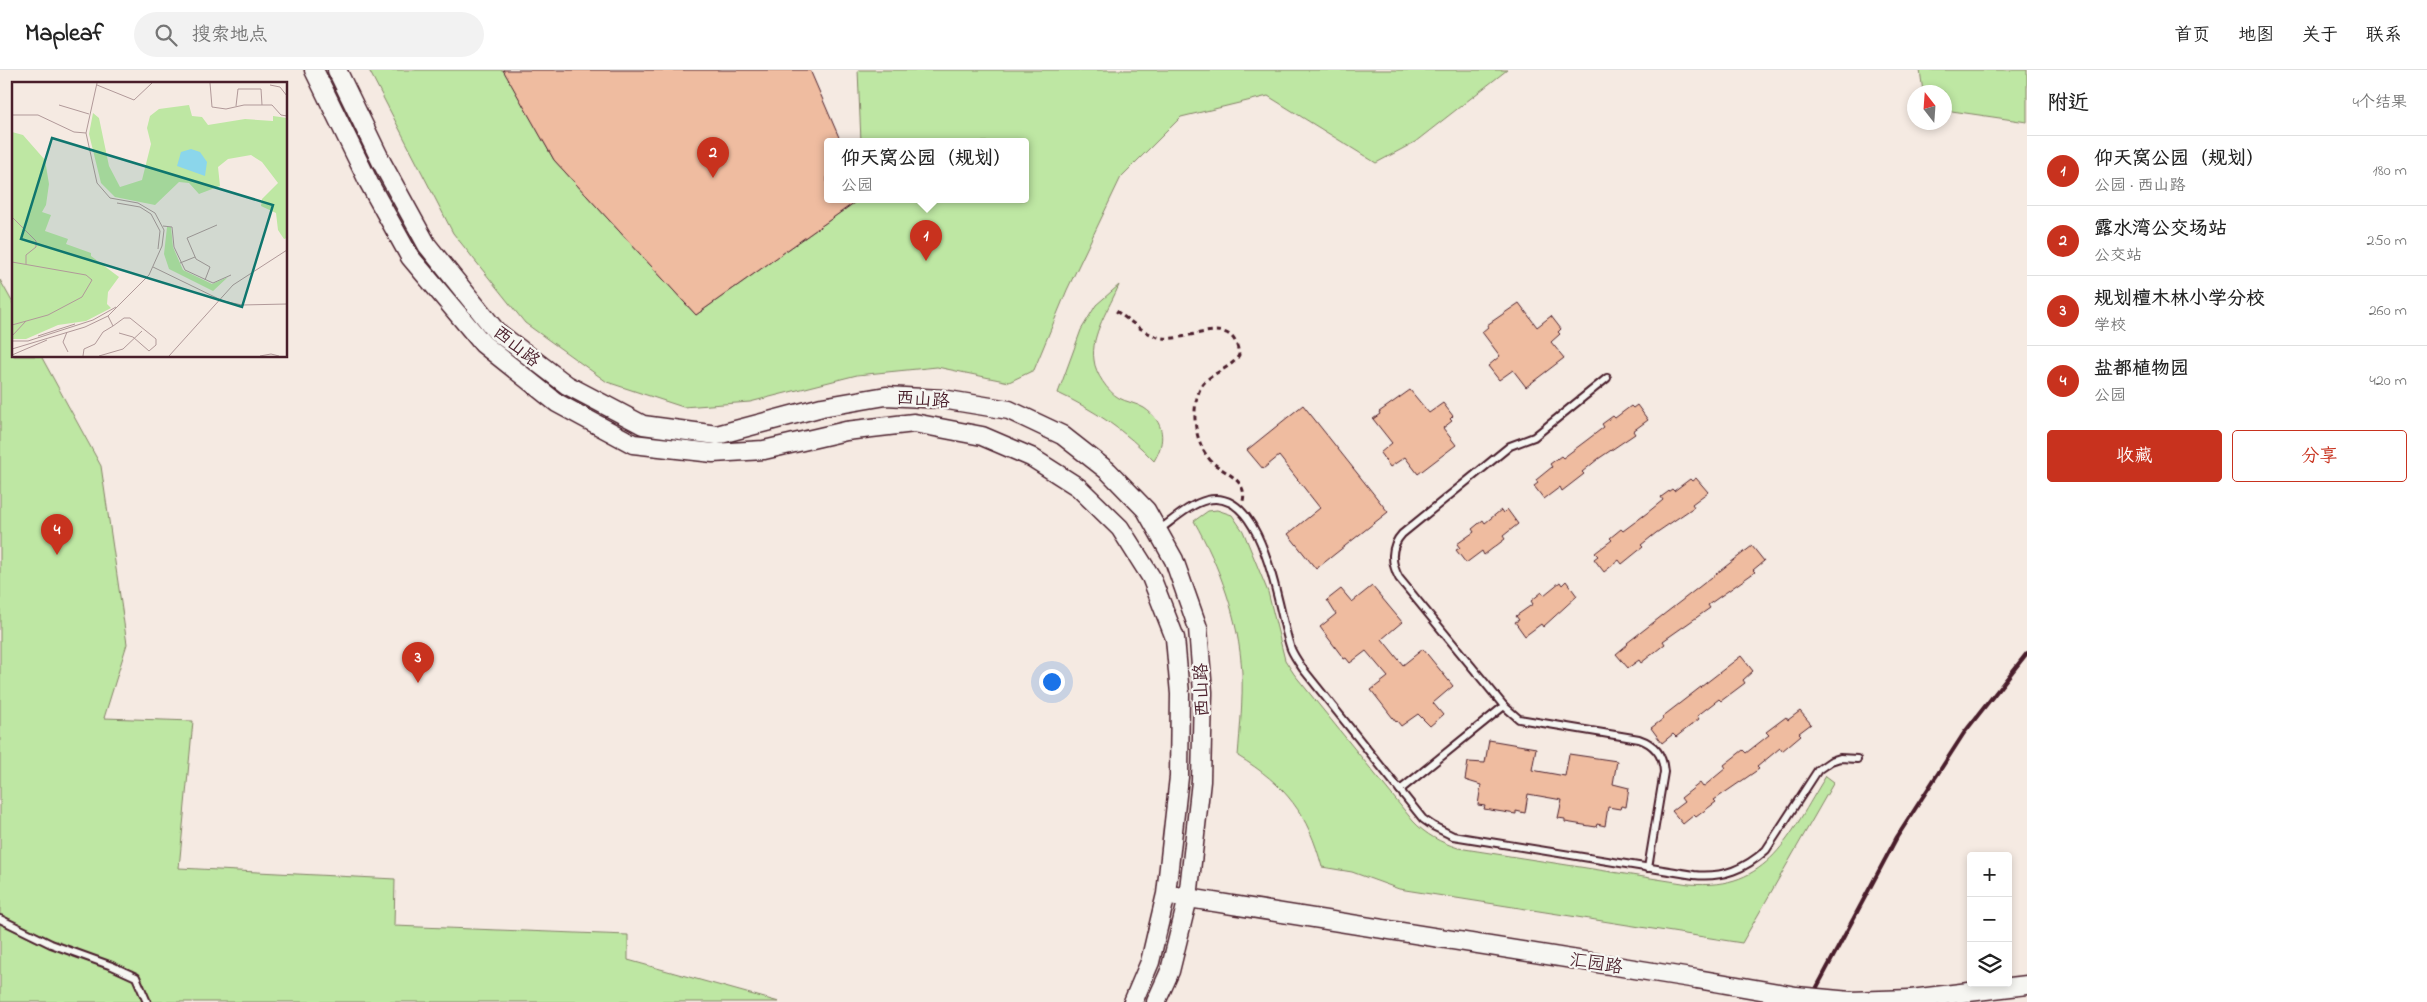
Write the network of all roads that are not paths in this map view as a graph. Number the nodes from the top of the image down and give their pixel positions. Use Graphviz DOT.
graph roads {
  1 [pos="314,70"];
  2 [pos="337,70"];
  3 [pos="1607,378"];
  4 [pos="1158,530"];
  5 [pos="1504,706"];
  6 [pos="1858,759"];
  7 [pos="1400,790"];
  8 [pos="1648,868"];
  9 [pos="1166,894"];
  10 [pos="1188,898"];
  11 [pos="0,919"];
  12 [pos="2027,985"];
  13 [pos="147,1002"];
  14 [pos="1133,1002"];
  15 [pos="1156,1002"];
  1 -- 9 [label="main road, 西山路"];
  2 -- 4 [label="main road, 西山路"];
  3 -- 5 [label="lane"];
  4 -- 7 [label="lane"];
  4 -- 10 [label="main road, 西山路"];
  5 -- 7 [label="lane"];
  5 -- 8 [label="lane"];
  6 -- 8 [label="lane"];
  7 -- 8 [label="lane"];
  9 -- 10 [label="main road, 汇园路"];
  9 -- 14 [label="main road, 西山路"];
  10 -- 12 [label="main road, 汇园路, bridge"];
  10 -- 15 [label="main road, 西山路"];
  11 -- 13 [label="lane"];
}
